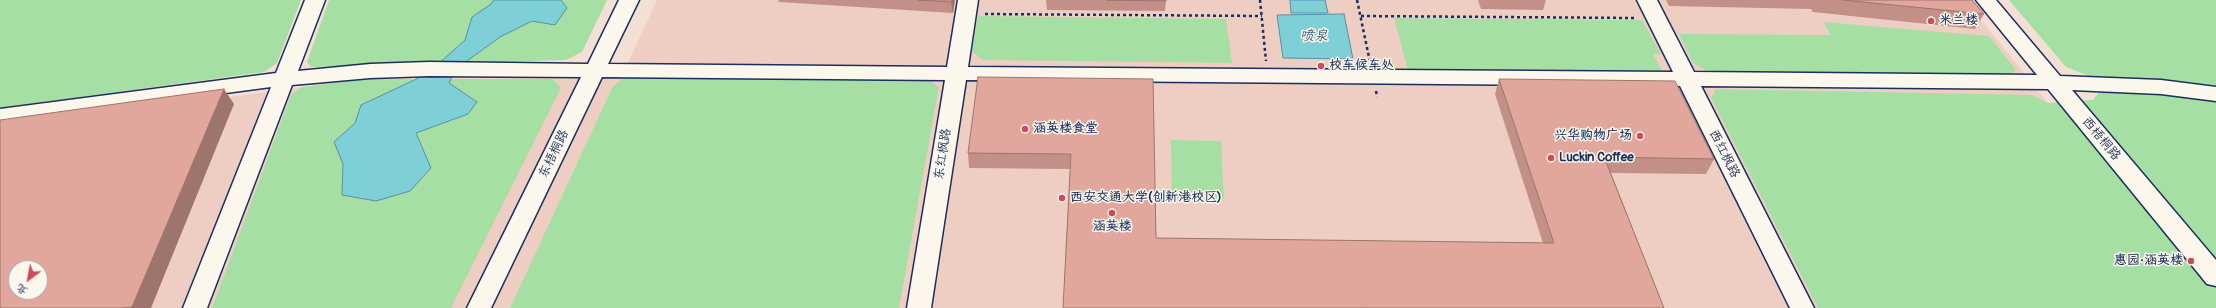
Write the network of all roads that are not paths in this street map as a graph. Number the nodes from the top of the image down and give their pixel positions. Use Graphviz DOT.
graph roads {
  1 [pos="315,0"];
  2 [pos="629,0"];
  3 [pos="1986,0"];
  4 [pos="967,7"];
  5 [pos="1651,9"];
  6 [pos="595,69"];
  7 [pos="956,74"];
  8 [pos="285,79"];
  9 [pos="1687,80"];
  10 [pos="2054,82"];
  11 [pos="2216,94"];
  12 [pos="0,116"];
  13 [pos="2216,278"];
  14 [pos="195,308"];
  15 [pos="479,308"];
  16 [pos="919,308"];
  17 [pos="1802,308"];
  1 -- 8 [label="street"];
  2 -- 6 [label="street, 东梧桐路"];
  3 -- 10 [label="street, 西梧桐路"];
  4 -- 7 [label="street, 东红枫路"];
  5 -- 9 [label="street, 西红枫路"];
  6 -- 7 [label="street"];
  6 -- 8 [label="street"];
  6 -- 15 [label="street, 东梧桐路"];
  7 -- 9 [label="street"];
  7 -- 16 [label="street, 东红枫路"];
  8 -- 12 [label="street"];
  8 -- 14 [label="street"];
  9 -- 10 [label="street"];
  9 -- 17 [label="street, 西红枫路"];
  10 -- 11 [label="street"];
  10 -- 13 [label="street, 西梧桐路"];
}
